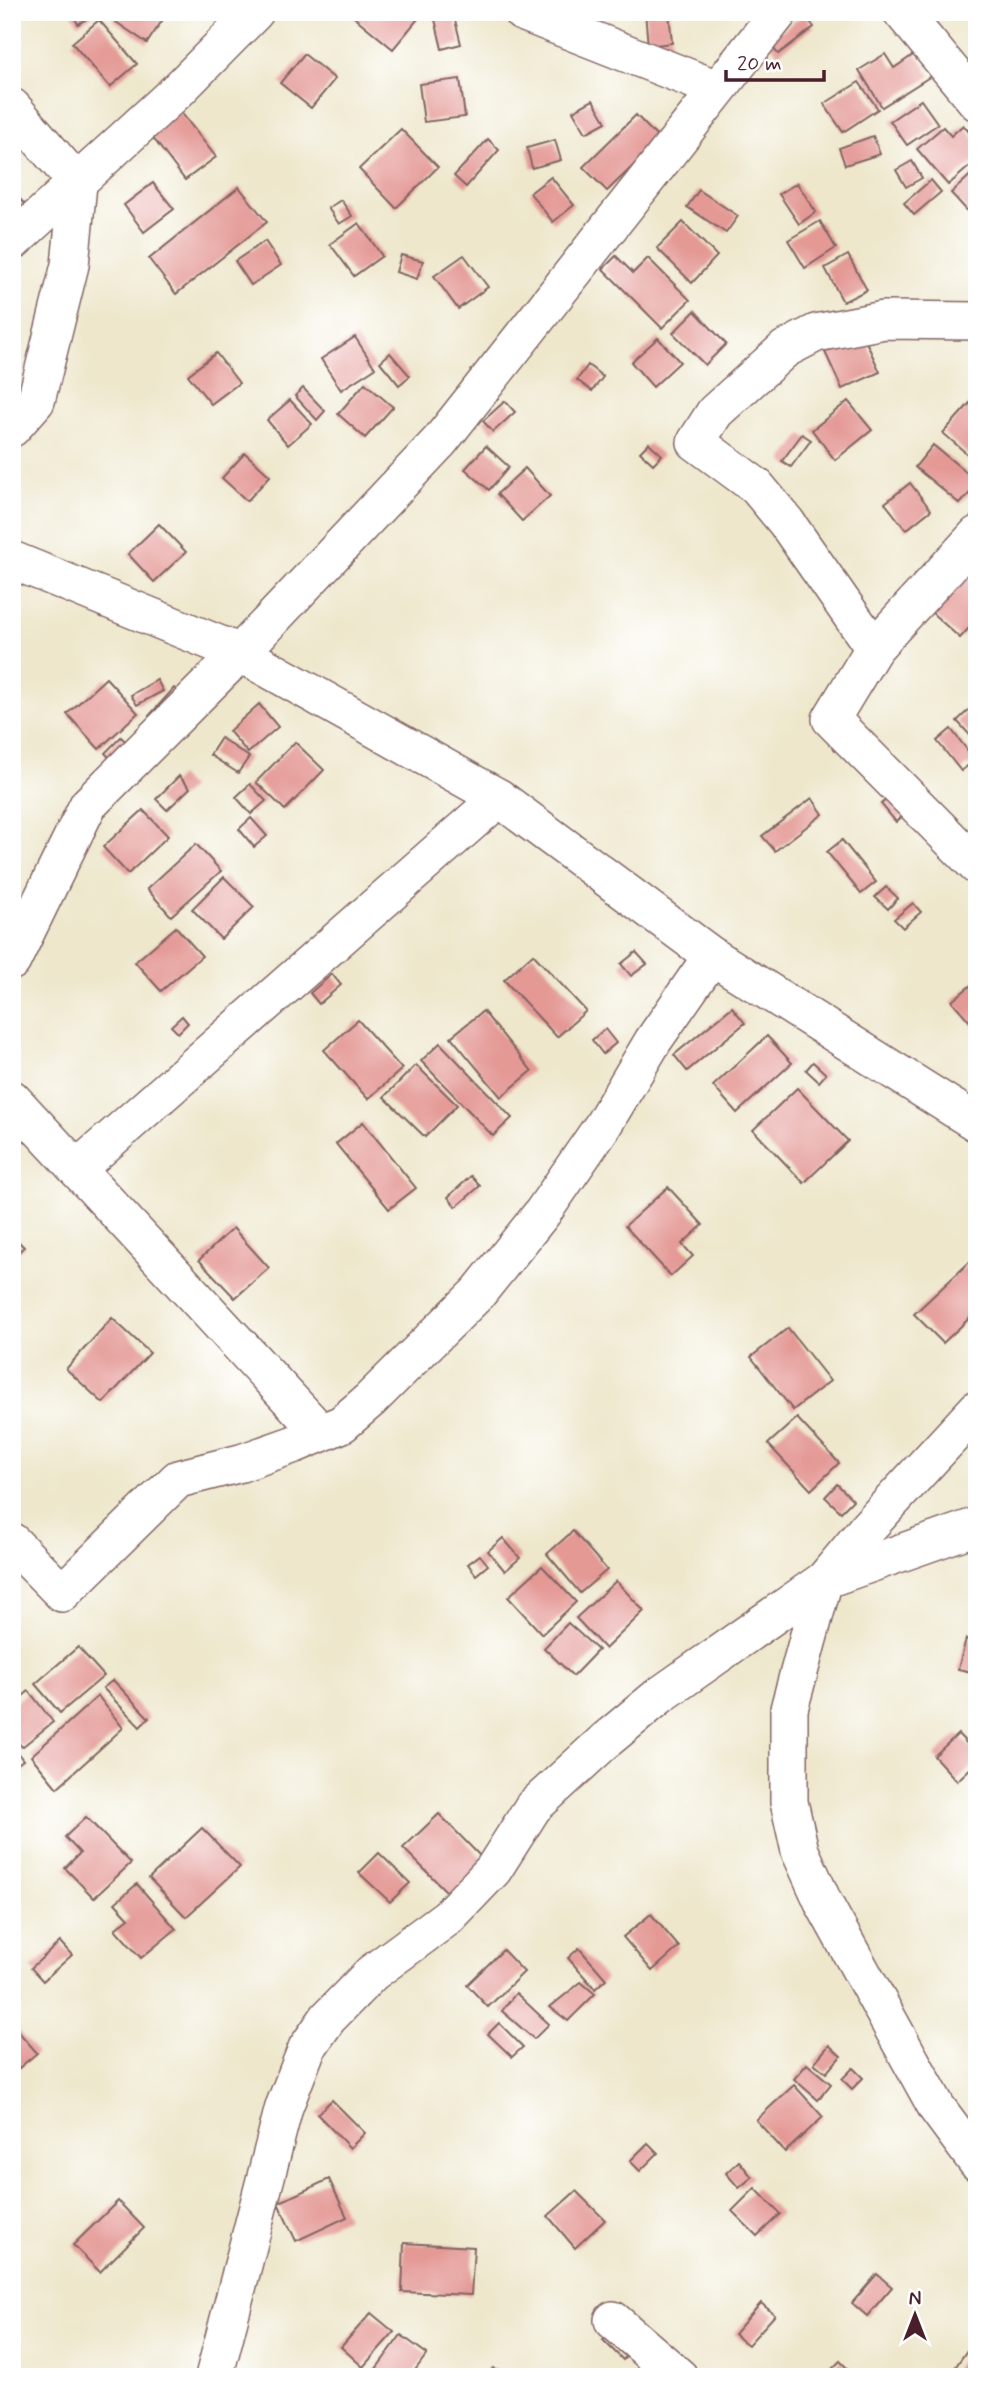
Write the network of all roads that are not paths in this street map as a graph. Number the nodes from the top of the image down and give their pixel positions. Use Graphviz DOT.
graph roads {
  1 [pos="255,12"];
  2 [pos="522,12"];
  3 [pos="779,12"];
  4 [pos="902,12"];
  5 [pos="718,89"];
  6 [pos="977,102"];
  7 [pos="12,107"];
  8 [pos="78,184"];
  9 [pos="12,243"];
  10 [pos="977,321"];
  11 [pos="12,428"];
  12 [pos="977,535"];
  13 [pos="12,560"];
  14 [pos="874,648"];
  15 [pos="240,653"];
  16 [pos="499,799"];
  17 [pos="977,866"];
  18 [pos="712,956"];
  19 [pos="12,961"];
  20 [pos="12,1099"];
  21 [pos="977,1123"];
  22 [pos="77,1169"];
  23 [pos="977,1409"];
  24 [pos="321,1433"];
  25 [pos="977,1526"];
  26 [pos="12,1542"];
  27 [pos="824,1580"];
  28 [pos="977,2162"];
  29 [pos="613,2320"];
  30 [pos="214,2377"];
  31 [pos="679,2377"];
  1 -- 8 [label="street"];
  2 -- 5 [label="street"];
  3 -- 5 [label="street"];
  4 -- 6 [label="street"];
  5 -- 15 [label="street"];
  7 -- 8 [label="street"];
  8 -- 9 [label="street"];
  8 -- 11 [label="street"];
  10 -- 14 [label="street"];
  12 -- 14 [label="street"];
  13 -- 15 [label="street"];
  14 -- 17 [label="street"];
  15 -- 16 [label="street"];
  15 -- 19 [label="street"];
  16 -- 18 [label="street"];
  16 -- 22 [label="street"];
  18 -- 21 [label="street"];
  18 -- 24 [label="street"];
  20 -- 22 [label="street"];
  22 -- 24 [label="street"];
  23 -- 27 [label="street"];
  24 -- 26 [label="street"];
  25 -- 27 [label="street"];
  27 -- 28 [label="street"];
  27 -- 30 [label="street"];
  29 -- 31 [label="street"];
}
